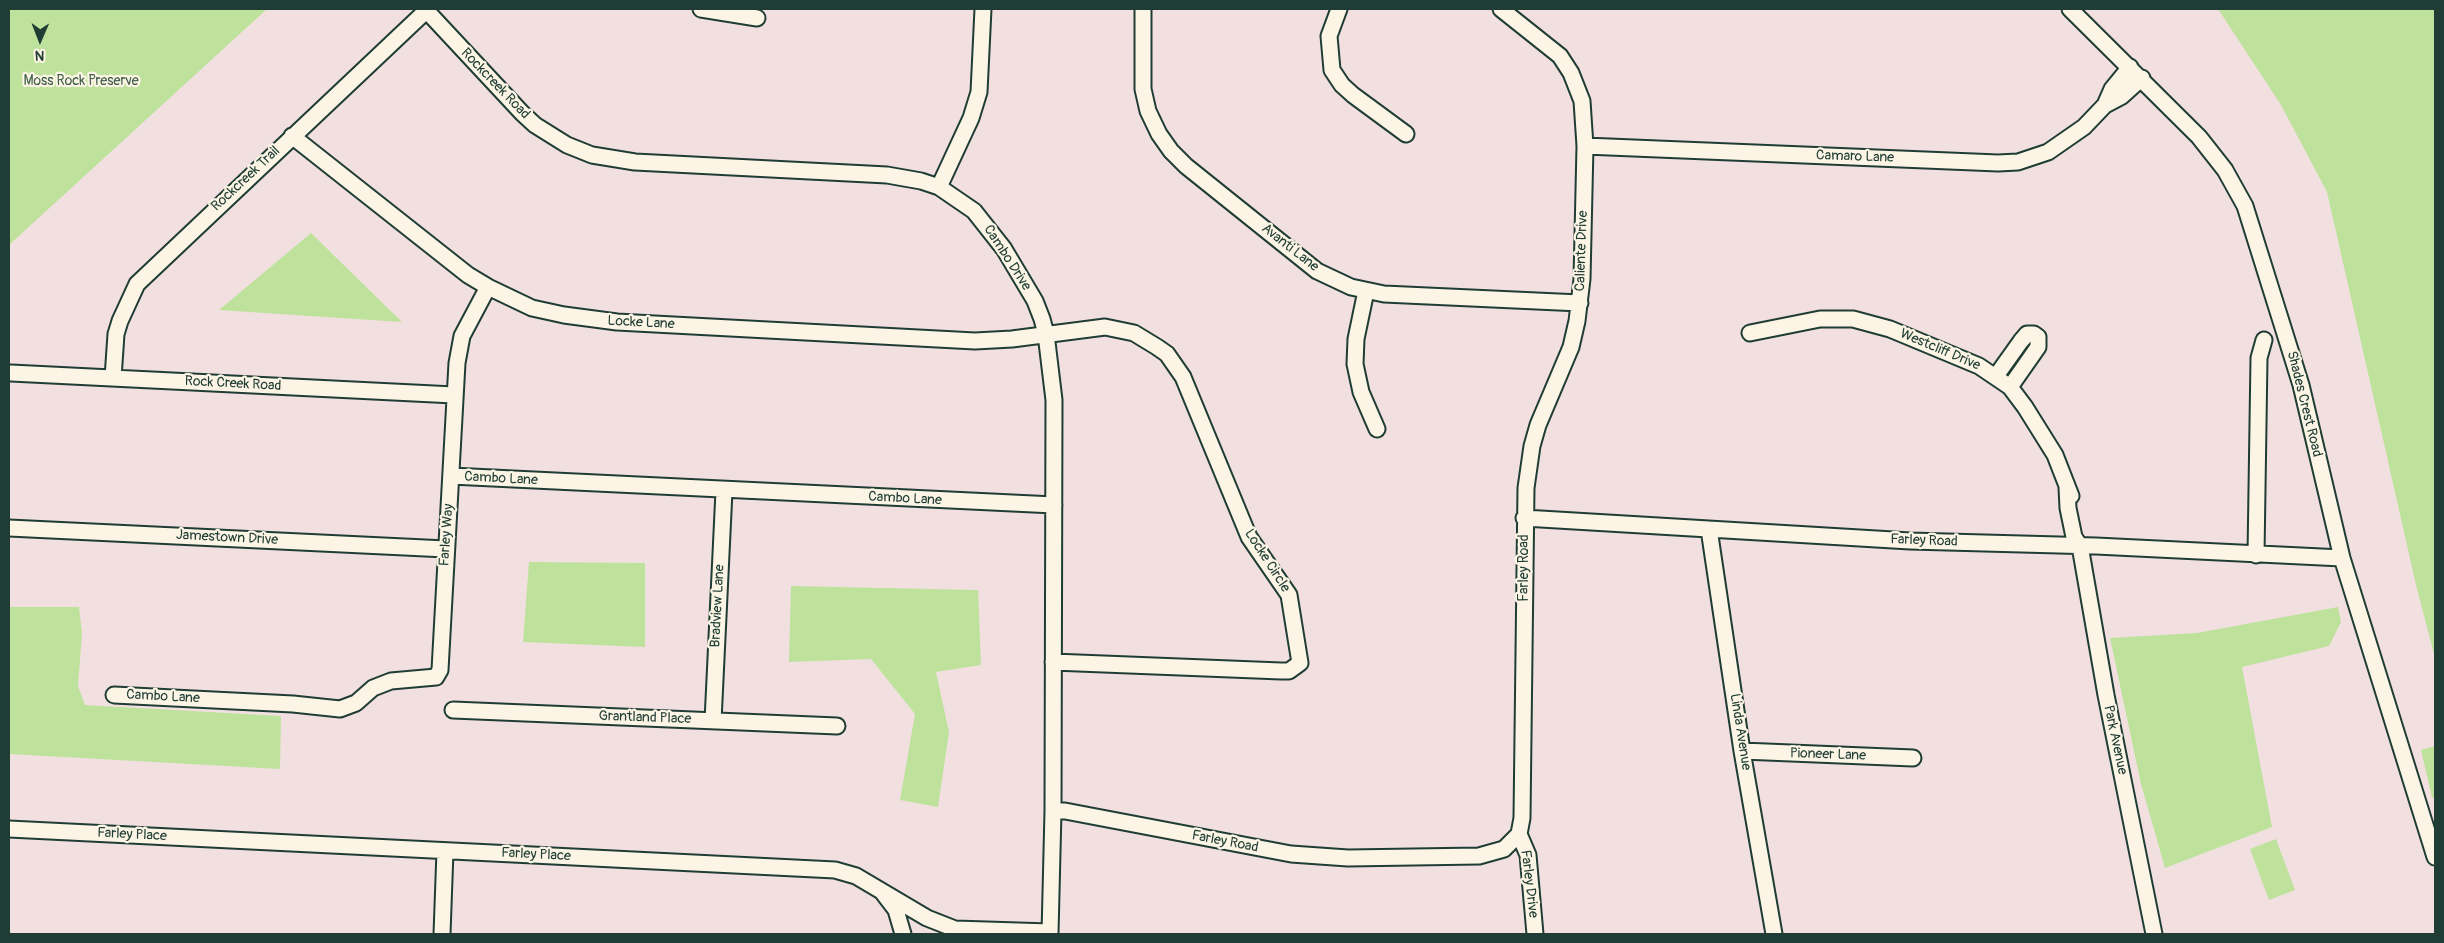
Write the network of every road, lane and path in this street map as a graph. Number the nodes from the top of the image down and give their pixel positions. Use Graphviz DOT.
graph roads {
  1 [pos="427,9"];
  2 [pos="701,9"];
  3 [pos="983,9"];
  4 [pos="1143,9"];
  5 [pos="1339,9"];
  6 [pos="1501,9"];
  7 [pos="2070,9"];
  8 [pos="757,18"];
  9 [pos="2130,67"];
  10 [pos="2142,78"];
  11 [pos="2105,105"];
  12 [pos="1406,134"];
  13 [pos="292,136"];
  14 [pos="1585,146"];
  15 [pos="663,164"];
  16 [pos="939,187"];
  17 [pos="488,287"];
  18 [pos="1366,291"];
  19 [pos="1580,304"];
  20 [pos="1046,334"];
  21 [pos="1750,334"];
  22 [pos="2264,340"];
  23 [pos="11,372"];
  24 [pos="1996,376"];
  25 [pos="113,378"];
  26 [pos="2010,387"];
  27 [pos="454,395"];
  28 [pos="1377,429"];
  29 [pos="451,476"];
  30 [pos="724,491"];
  31 [pos="1054,505"];
  32 [pos="1524,518"];
  33 [pos="9,528"];
  34 [pos="1709,529"];
  35 [pos="2080,546"];
  36 [pos="446,549"];
  37 [pos="2256,555"];
  38 [pos="2342,558"];
  39 [pos="1053,662"];
  40 [pos="440,670"];
  41 [pos="114,695"];
  42 [pos="453,710"];
  43 [pos="713,721"];
  44 [pos="837,726"];
  45 [pos="1742,751"];
  46 [pos="1913,758"];
  47 [pos="1053,811"];
  48 [pos="9,829"];
  49 [pos="1519,834"];
  50 [pos="445,851"];
  51 [pos="2435,857"];
  52 [pos="881,890"];
  53 [pos="955,929"];
  54 [pos="1050,933"];
  55 [pos="442,934"];
  56 [pos="903,934"];
  57 [pos="940,934"];
  58 [pos="1535,934"];
  59 [pos="1774,934"];
  60 [pos="2154,934"];
  1 -- 13 [label="street, Rockcreek Trail"];
  1 -- 15 [label="street, Rockcreek Road"];
  2 -- 8 [label="street"];
  3 -- 16 [label="street"];
  4 -- 18 [label="street, Avanti Lane"];
  5 -- 12 [label="street"];
  6 -- 14 [label="street, Caliente Drive"];
  7 -- 9 [label="street, Shades Crest Road"];
  9 -- 10 [label="street, Shades Crest Road"];
  9 -- 11 [label="street, Camaro Lane"];
  10 -- 11 [label="street, Camaro Lane"];
  10 -- 38 [label="street, Shades Crest Road"];
  11 -- 14 [label="street, Camaro Lane"];
  13 -- 17 [label="street, Locke Lane"];
  13 -- 25 [label="street, Rockcreek Trail"];
  14 -- 19 [label="street, Caliente Drive"];
  15 -- 16 [label="street, Cambo Drive"];
  16 -- 20 [label="street, Cambo Drive"];
  17 -- 20 [label="street, Locke Lane"];
  17 -- 27 [label="street, Farley Way"];
  18 -- 19 [label="street, Avanti Lane"];
  18 -- 28 [label="street"];
  19 -- 32 [label="street, Caliente Drive"];
  20 -- 31 [label="street, Cambo Drive"];
  20 -- 39 [label="street, Locke Circle"];
  21 -- 24 [label="street, Westcliff Drive"];
  22 -- 37 [label="street"];
  23 -- 25 [label="street, Rock Creek Road"];
  24 -- 26 [label="street, Westcliff Drive"];
  24 -- 26 [label="street"];
  25 -- 27 [label="street, Rock Creek Road"];
  26 -- 35 [label="street, Westcliff Drive"];
  27 -- 29 [label="street, Farley Way"];
  29 -- 30 [label="street, Cambo Lane"];
  29 -- 36 [label="street, Farley Way"];
  30 -- 31 [label="street, Cambo Lane"];
  30 -- 43 [label="street, Bradview Lane"];
  31 -- 39 [label="street"];
  32 -- 34 [label="street, Farley Road"];
  32 -- 49 [label="street, Farley Road"];
  33 -- 36 [label="street, Jamestown Drive"];
  34 -- 35 [label="street, Farley Road"];
  34 -- 45 [label="street, Linda Avenue"];
  35 -- 37 [label="street, Farley Road"];
  35 -- 60 [label="street, Park Avenue"];
  36 -- 40 [label="street, Farley Way"];
  37 -- 38 [label="street, Farley Road"];
  38 -- 51 [label="street, Shades Crest Road"];
  39 -- 47 [label="street"];
  40 -- 41 [label="street, Cambo Lane"];
  42 -- 43 [label="street, Grantland Place"];
  43 -- 44 [label="street, Grantland Place"];
  45 -- 46 [label="street, Pioneer Lane"];
  45 -- 59 [label="street, Linda Avenue"];
  47 -- 49 [label="street, Farley Road"];
  47 -- 54 [label="street"];
  48 -- 50 [label="street, Farley Place"];
  49 -- 58 [label="street, Farley Drive"];
  50 -- 52 [label="street, Farley Place"];
  50 -- 55 [label="street"];
  52 -- 53 [label="street, Farley Place"];
  52 -- 56 [label="street"];
  53 -- 54 [label="street, Farley Place"];
  53 -- 57 [label="street"];
}
